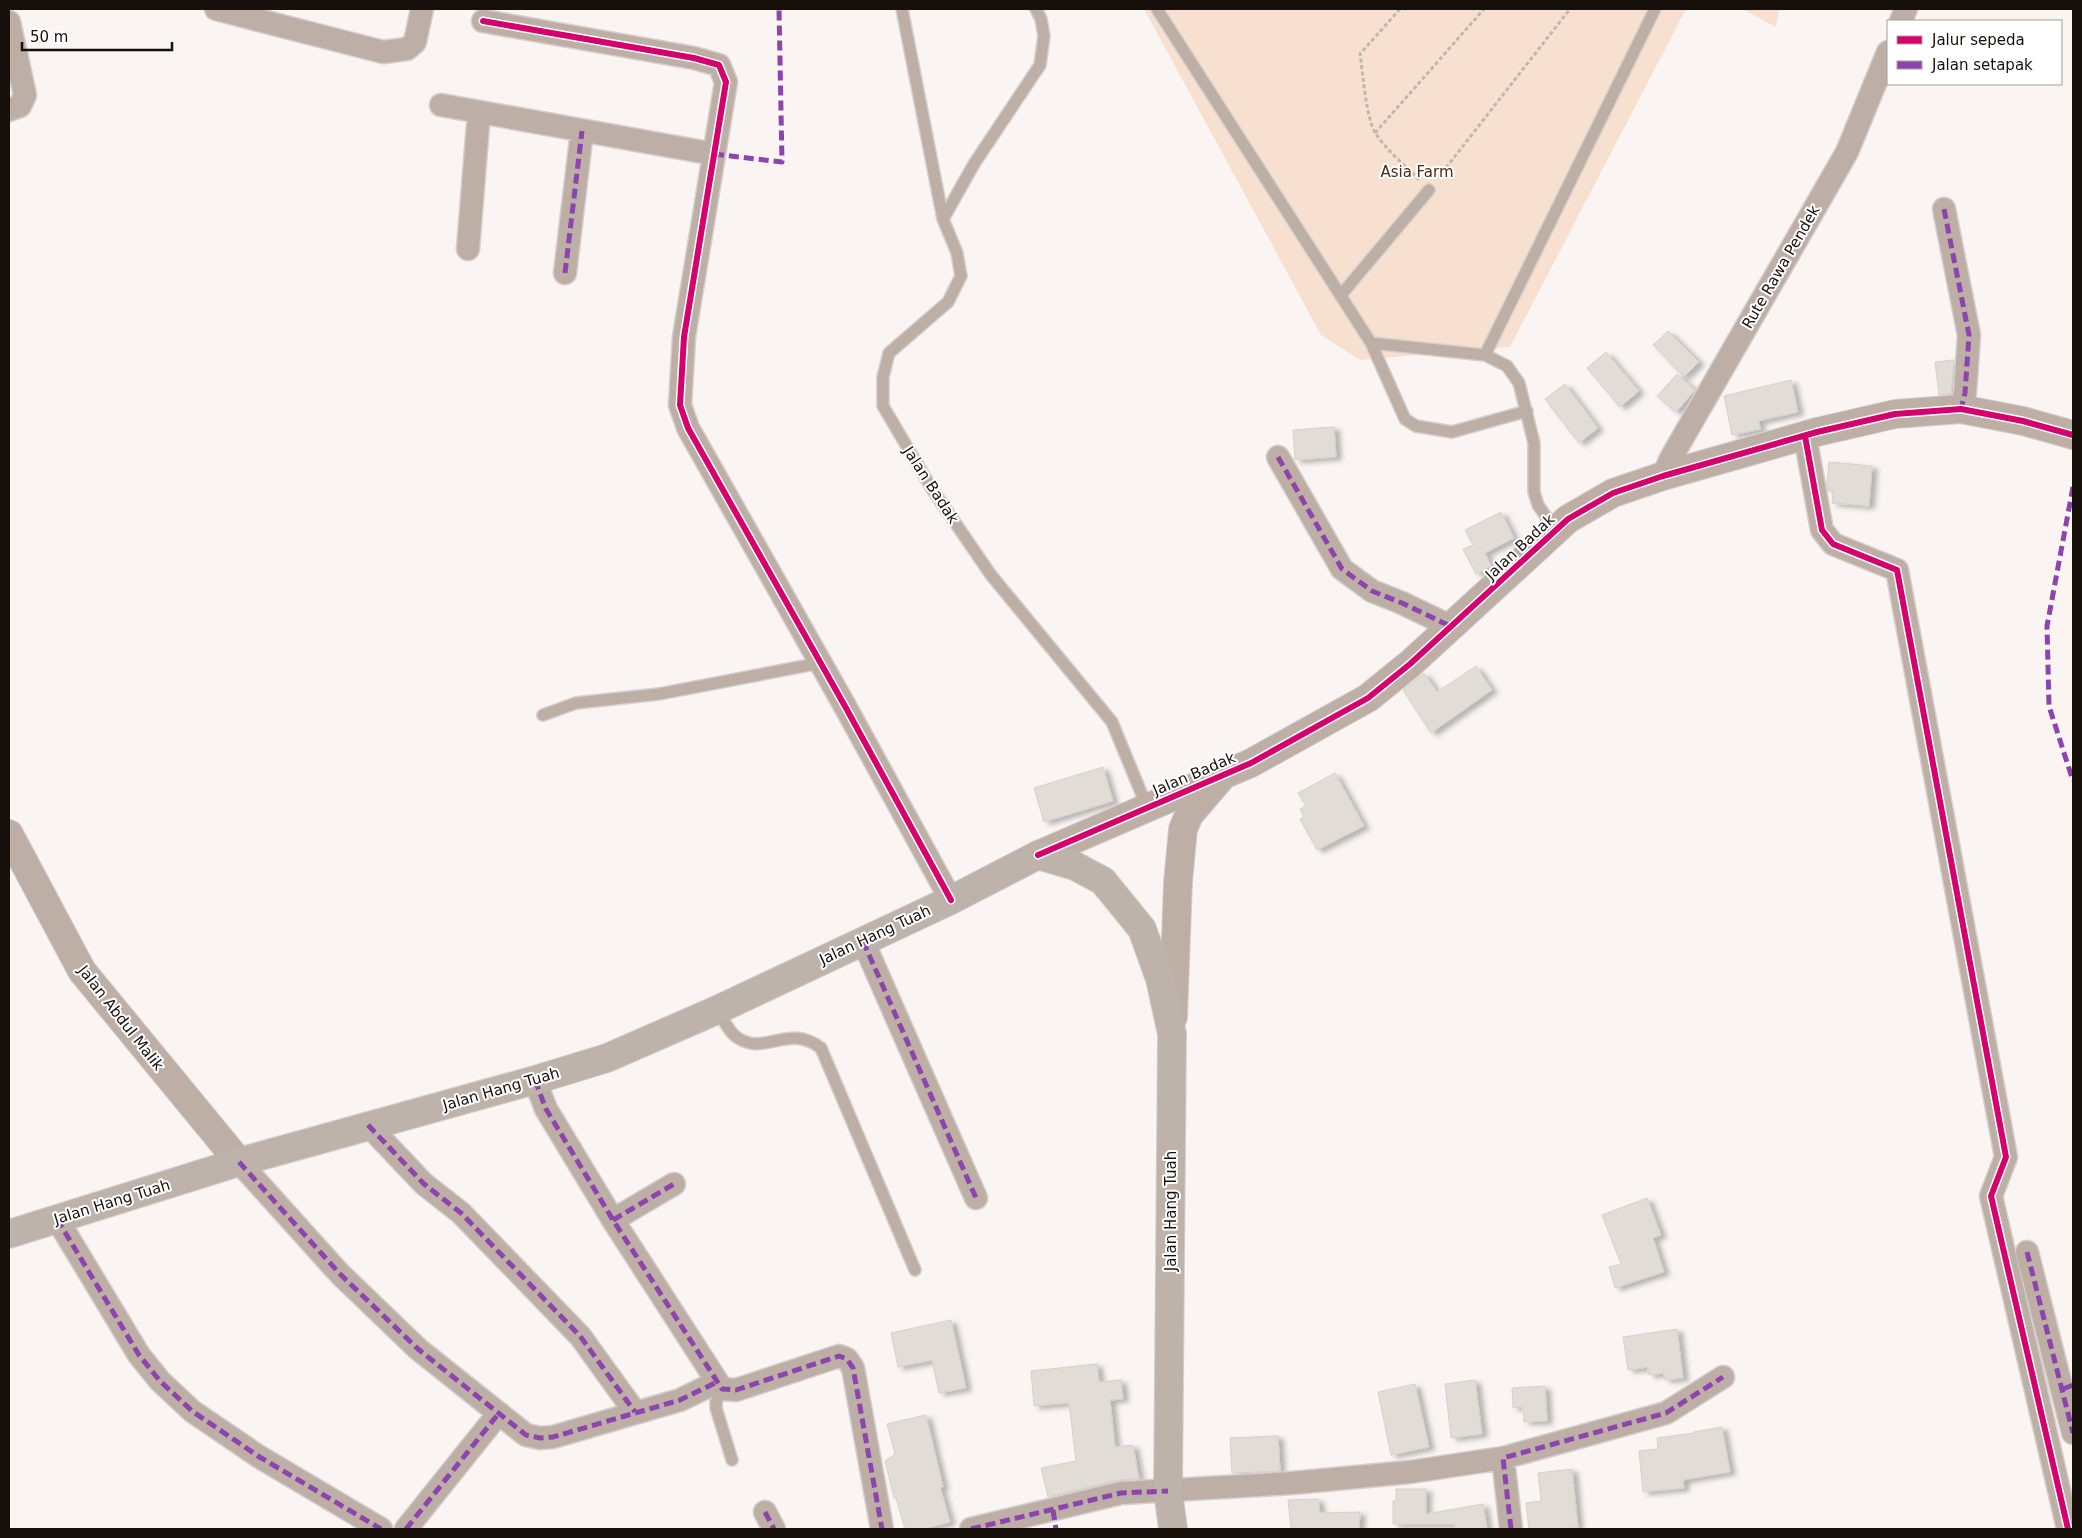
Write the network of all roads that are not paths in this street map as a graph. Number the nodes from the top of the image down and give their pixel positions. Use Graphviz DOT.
graph roads {
  1 [pos="216,9"];
  2 [pos="422,9"];
  3 [pos="902,9"];
  4 [pos="1036,9"];
  5 [pos="1157,9"];
  6 [pos="1655,9"];
  7 [pos="483,21"];
  8 [pos="9,22"];
  9 [pos="1887,54"];
  10 [pos="441,105"];
  11 [pos="9,110"];
  12 [pos="479,112"];
  13 [pos="582,131"];
  14 [pos="714,154"];
  15 [pos="1429,190"];
  16 [pos="1944,210"];
  17 [pos="944,219"];
  18 [pos="468,249"];
  19 [pos="565,273"];
  20 [pos="1341,295"];
  21 [pos="1371,343"];
  22 [pos="1485,355"];
  23 [pos="1961,409"];
  24 [pos="1527,411"];
  25 [pos="2073,435"];
  26 [pos="1805,436"];
  27 [pos="1278,457"];
  28 [pos="1663,476"];
  29 [pos="1556,531"];
  30 [pos="1452,627"];
  31 [pos="820,663"];
  32 [pos="543,715"];
  33 [pos="1221,776"];
  34 [pos="1147,807"];
  35 [pos="9,834"];
  36 [pos="1038,856"];
  37 [pos="951,900"];
  38 [pos="863,941"];
  39 [pos="717,1010"];
  40 [pos="1172,1034"];
  41 [pos="535,1080"];
  42 [pos="368,1125"];
  43 [pos="238,1162"];
  44 [pos="674,1184"];
  45 [pos="976,1198"];
  46 [pos="58,1219"];
  47 [pos="613,1220"];
  48 [pos="9,1234"];
  49 [pos="2027,1252"];
  50 [pos="915,1270"];
  51 [pos="1723,1377"];
  52 [pos="720,1385"];
  53 [pos="2068,1387"];
  54 [pos="635,1412"];
  55 [pos="499,1413"];
  56 [pos="2073,1433"];
  57 [pos="1503,1458"];
  58 [pos="732,1460"];
  59 [pos="1168,1492"];
  60 [pos="1054,1520"];
  61 [pos="380,1529"];
  62 [pos="406,1529"];
  63 [pos="882,1529"];
  64 [pos="971,1529"];
  65 [pos="1173,1529"];
  66 [pos="1511,1529"];
  67 [pos="2068,1529"];
  1 -- 2 [label="street"];
  3 -- 17 [label="lane, Jalan Badak"];
  4 -- 17 [label="lane"];
  5 -- 20 [label="lane"];
  6 -- 22 [label="lane"];
  7 -- 14 [label="street"];
  8 -- 11 [label="street"];
  9 -- 28 [label="street, Rute Rawa Pendek"];
  10 -- 12 [label="street"];
  12 -- 13 [label="street"];
  12 -- 18 [label="street"];
  13 -- 14 [label="street"];
  13 -- 19 [label="street"];
  14 -- 31 [label="street"];
  15 -- 20 [label="lane"];
  16 -- 23 [label="street"];
  17 -- 34 [label="lane, Jalan Badak"];
  20 -- 21 [label="lane"];
  21 -- 22 [label="lane"];
  21 -- 24 [label="lane"];
  22 -- 24 [label="lane"];
  23 -- 25 [label="street, Jalan Badak"];
  23 -- 26 [label="street, Jalan Badak"];
  24 -- 29 [label="lane"];
  26 -- 28 [label="street, Jalan Badak"];
  26 -- 67 [label="street"];
  27 -- 30 [label="street"];
  28 -- 29 [label="street, Jalan Badak"];
  29 -- 30 [label="street, Jalan Badak"];
  30 -- 33 [label="street, Jalan Badak"];
  31 -- 32 [label="lane"];
  31 -- 37 [label="street"];
  33 -- 34 [label="street, Jalan Badak"];
  33 -- 40 [label="street"];
  34 -- 36 [label="street, Jalan Badak"];
  35 -- 43 [label="street, Jalan Abdul Malik"];
  36 -- 37 [label="main road, Jalan Hang Tuah"];
  36 -- 40 [label="main road, Jalan Hang Tuah"];
  37 -- 38 [label="main road, Jalan Hang Tuah"];
  38 -- 39 [label="main road, Jalan Hang Tuah"];
  38 -- 45 [label="street"];
  39 -- 41 [label="main road, Jalan Hang Tuah"];
  39 -- 50 [label="lane"];
  40 -- 59 [label="main road, Jalan Hang Tuah"];
  41 -- 42 [label="main road, Jalan Hang Tuah"];
  41 -- 47 [label="street"];
  42 -- 43 [label="main road, Jalan Hang Tuah"];
  42 -- 54 [label="street"];
  43 -- 46 [label="main road, Jalan Hang Tuah"];
  43 -- 55 [label="street"];
  44 -- 47 [label="street"];
  46 -- 48 [label="main road, Jalan Hang Tuah"];
  46 -- 61 [label="street"];
  47 -- 52 [label="street"];
  49 -- 53 [label="street"];
  51 -- 57 [label="street"];
  52 -- 54 [label="street"];
  52 -- 58 [label="lane"];
  52 -- 63 [label="street"];
  53 -- 56 [label="street"];
  54 -- 55 [label="street"];
  55 -- 62 [label="street"];
  57 -- 59 [label="street"];
  57 -- 66 [label="street"];
  59 -- 60 [label="street"];
  59 -- 65 [label="main road, Jalan Hang Tuah"];
  60 -- 64 [label="street"];
}
